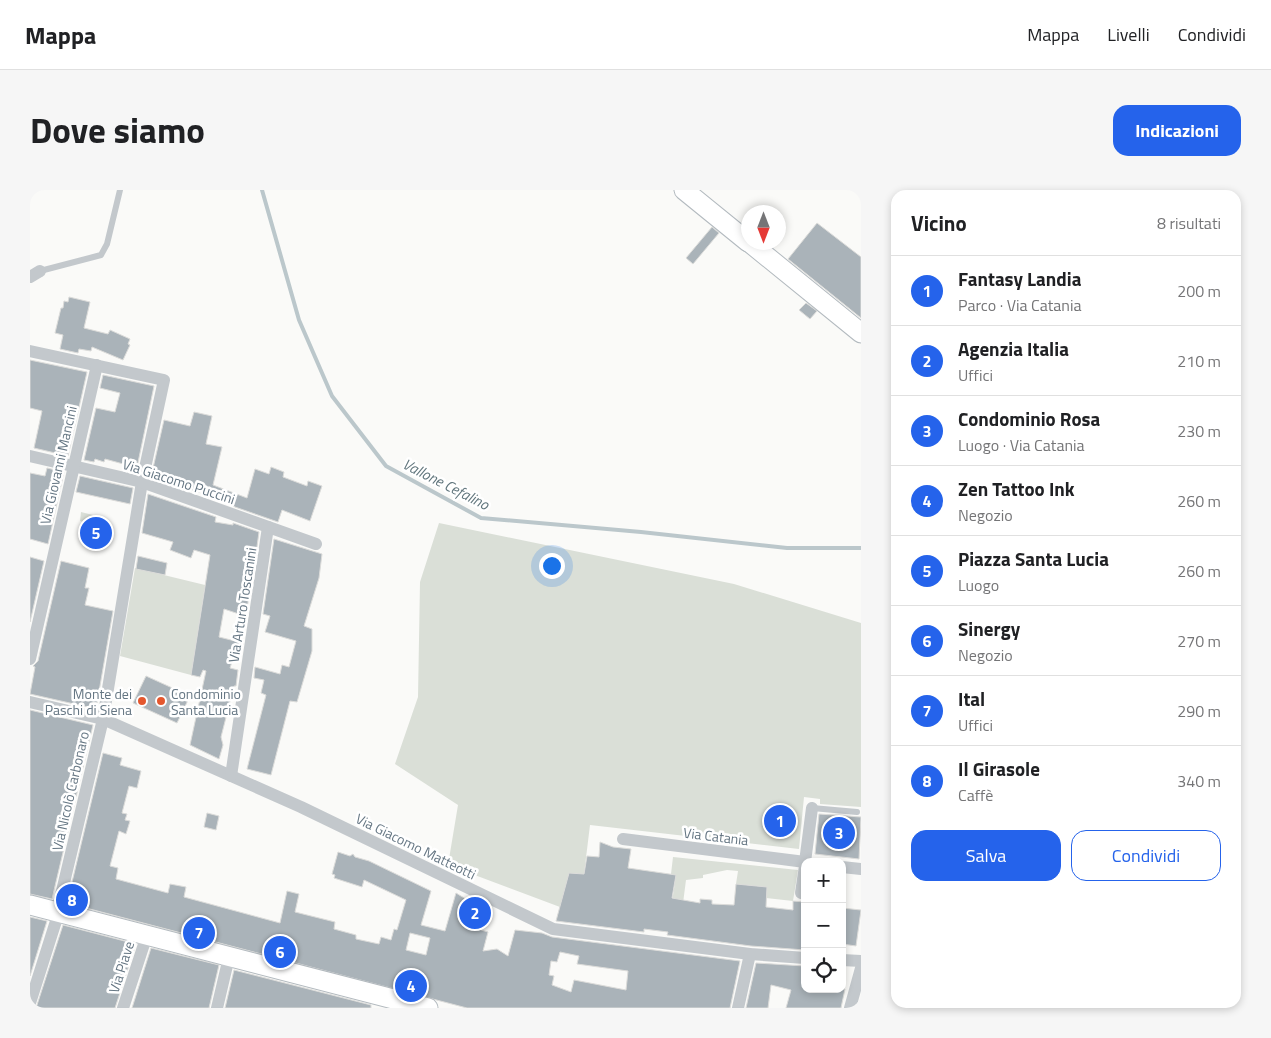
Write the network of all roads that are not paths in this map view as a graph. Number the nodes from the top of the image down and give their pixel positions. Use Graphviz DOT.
graph roads {
  1 [pos="120,190"];
  2 [pos="684,190"];
  3 [pos="741,236"];
  4 [pos="759,250"];
  5 [pos="35,274"];
  6 [pos="861,333"];
  7 [pos="30,351"];
  8 [pos="96,365"];
  9 [pos="30,456"];
  10 [pos="73,466"];
  11 [pos="142,482"];
  12 [pos="268,527"];
  13 [pos="316,544"];
  14 [pos="30,659"];
  15 [pos="30,702"];
  16 [pos="102,719"];
  17 [pos="231,776"];
  18 [pos="812,808"];
  19 [pos="857,812"];
  20 [pos="623,839"];
  21 [pos="806,858"];
  22 [pos="801,862"];
  23 [pos="846,867"];
  24 [pos="861,869"];
  25 [pos="30,905"];
  26 [pos="57,912"];
  27 [pos="147,935"];
  28 [pos="750,954"];
  29 [pos="229,957"];
  30 [pos="801,958"];
  31 [pos="846,960"];
  32 [pos="861,962"];
  33 [pos="861,968"];
  34 [pos="30,1002"];
  35 [pos="124,1008"];
  36 [pos="217,1008"];
  37 [pos="428,1008"];
  38 [pos="738,1008"];
  39 [pos="850,1008"];
  1 -- 5 [label="lane"];
  2 -- 3 [label="main road"];
  4 -- 6 [label="main road"];
  7 -- 8 [label="street"];
  8 -- 10 [label="street, Via Giovanni Mancini"];
  8 -- 11 [label="street, Via Nicolò Carbonaro"];
  9 -- 10 [label="street, Via Giacomo Puccini"];
  10 -- 11 [label="street, Via Giacomo Puccini"];
  10 -- 14 [label="street, Via Giovanni Mancini"];
  11 -- 12 [label="street, Via Giacomo Puccini"];
  11 -- 16 [label="street, Via Nicolò Carbonaro"];
  12 -- 13 [label="street, Via Giacomo Puccini"];
  12 -- 17 [label="street, Via Arturo Toscanini"];
  15 -- 16 [label="street, Via Giacomo Matteotti"];
  16 -- 17 [label="street, Via Giacomo Matteotti"];
  16 -- 26 [label="street, Via Nicolò Carbonaro"];
  17 -- 28 [label="street, Via Giacomo Matteotti"];
  18 -- 19 [label="lane"];
  18 -- 21 [label="street"];
  20 -- 22 [label="street, Via Catania"];
  23 -- 24 [label="street"];
  25 -- 26 [label="main road"];
  26 -- 27 [label="main road"];
  26 -- 34 [label="street, Via Nicolò Carbonaro"];
  27 -- 29 [label="main road"];
  27 -- 35 [label="street, Via Piave"];
  28 -- 30 [label="street, Via Giacomo Matteotti"];
  28 -- 38 [label="street"];
  29 -- 36 [label="street"];
  29 -- 37 [label="main road"];
  31 -- 32 [label="street"];
  33 -- 39 [label="street"];
}
